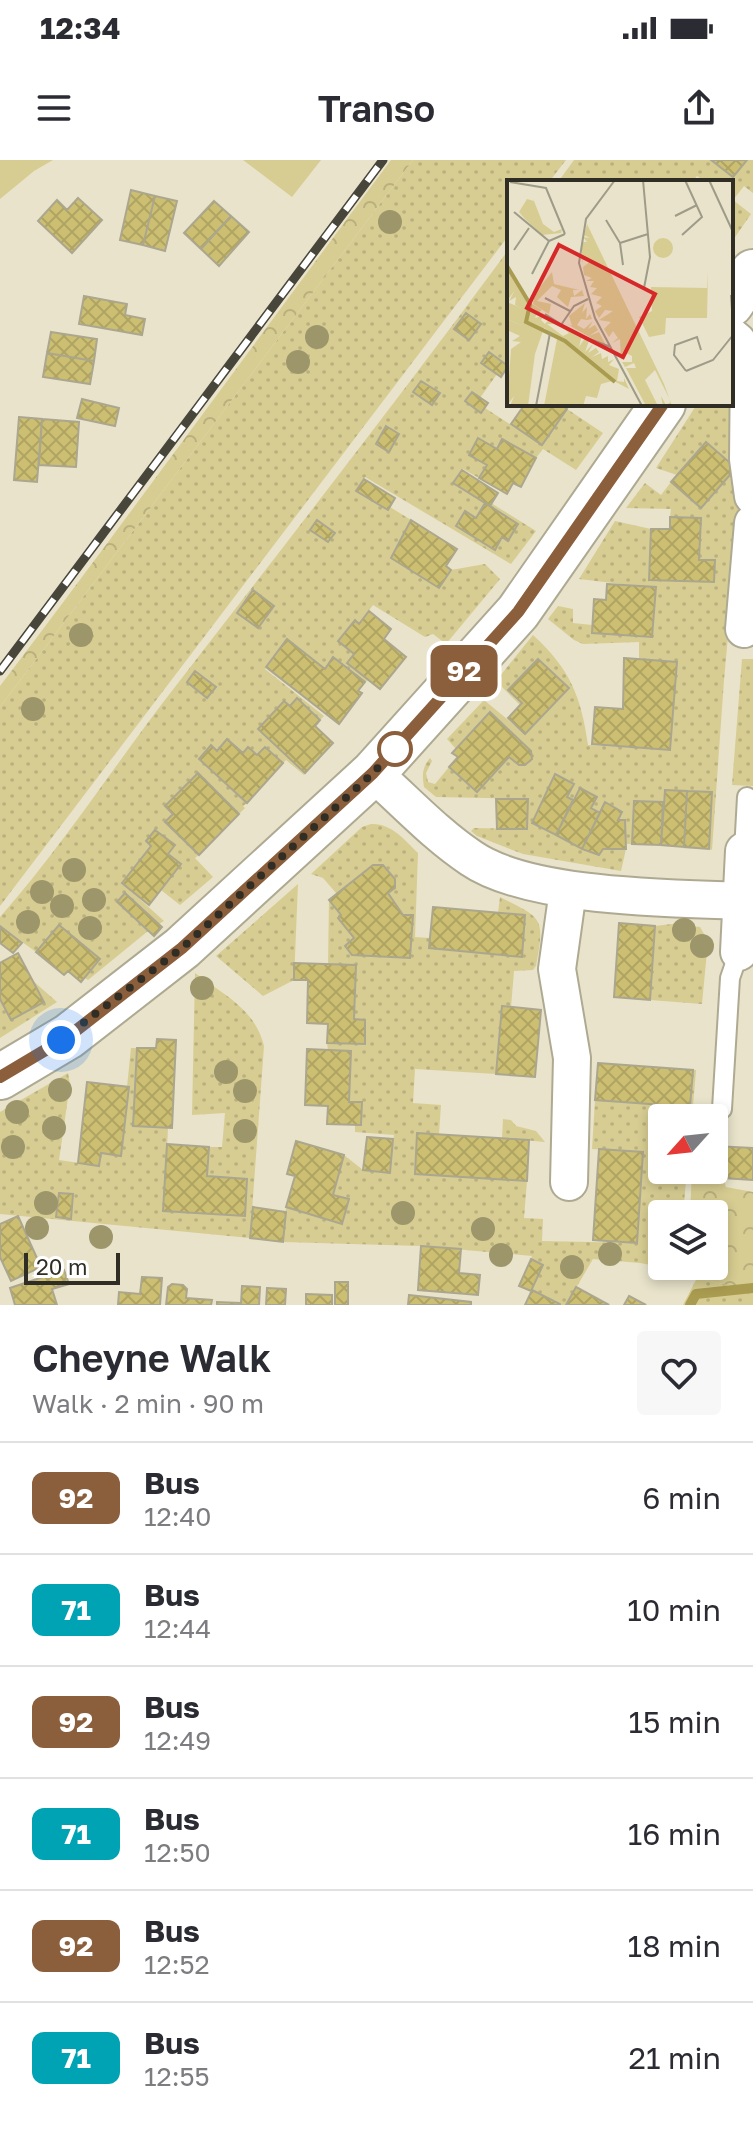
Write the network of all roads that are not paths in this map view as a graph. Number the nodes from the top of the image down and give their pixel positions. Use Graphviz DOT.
graph roads {
  1 [pos="753,272"];
  2 [pos="733,301"];
  3 [pos="733,338"];
  4 [pos="662,406"];
  5 [pos="753,496"];
  6 [pos="753,523"];
  7 [pos="744,629"];
  8 [pos="373,773"];
  9 [pos="747,797"];
  10 [pos="744,851"];
  11 [pos="568,890"];
  12 [pos="742,901"];
  13 [pos="739,952"];
  14 [pos="0,1077"];
  15 [pos="722,1104"];
  16 [pos="569,1182"];
  1 -- 2 [label="street"];
  3 -- 5 [label="street"];
  4 -- 8 [label="street"];
  6 -- 7 [label="street"];
  8 -- 11 [label="street"];
  8 -- 14 [label="street"];
  9 -- 10 [label="lane"];
  10 -- 12 [label="street"];
  11 -- 12 [label="street"];
  11 -- 16 [label="street"];
  12 -- 13 [label="street"];
  13 -- 15 [label="lane"];
}
